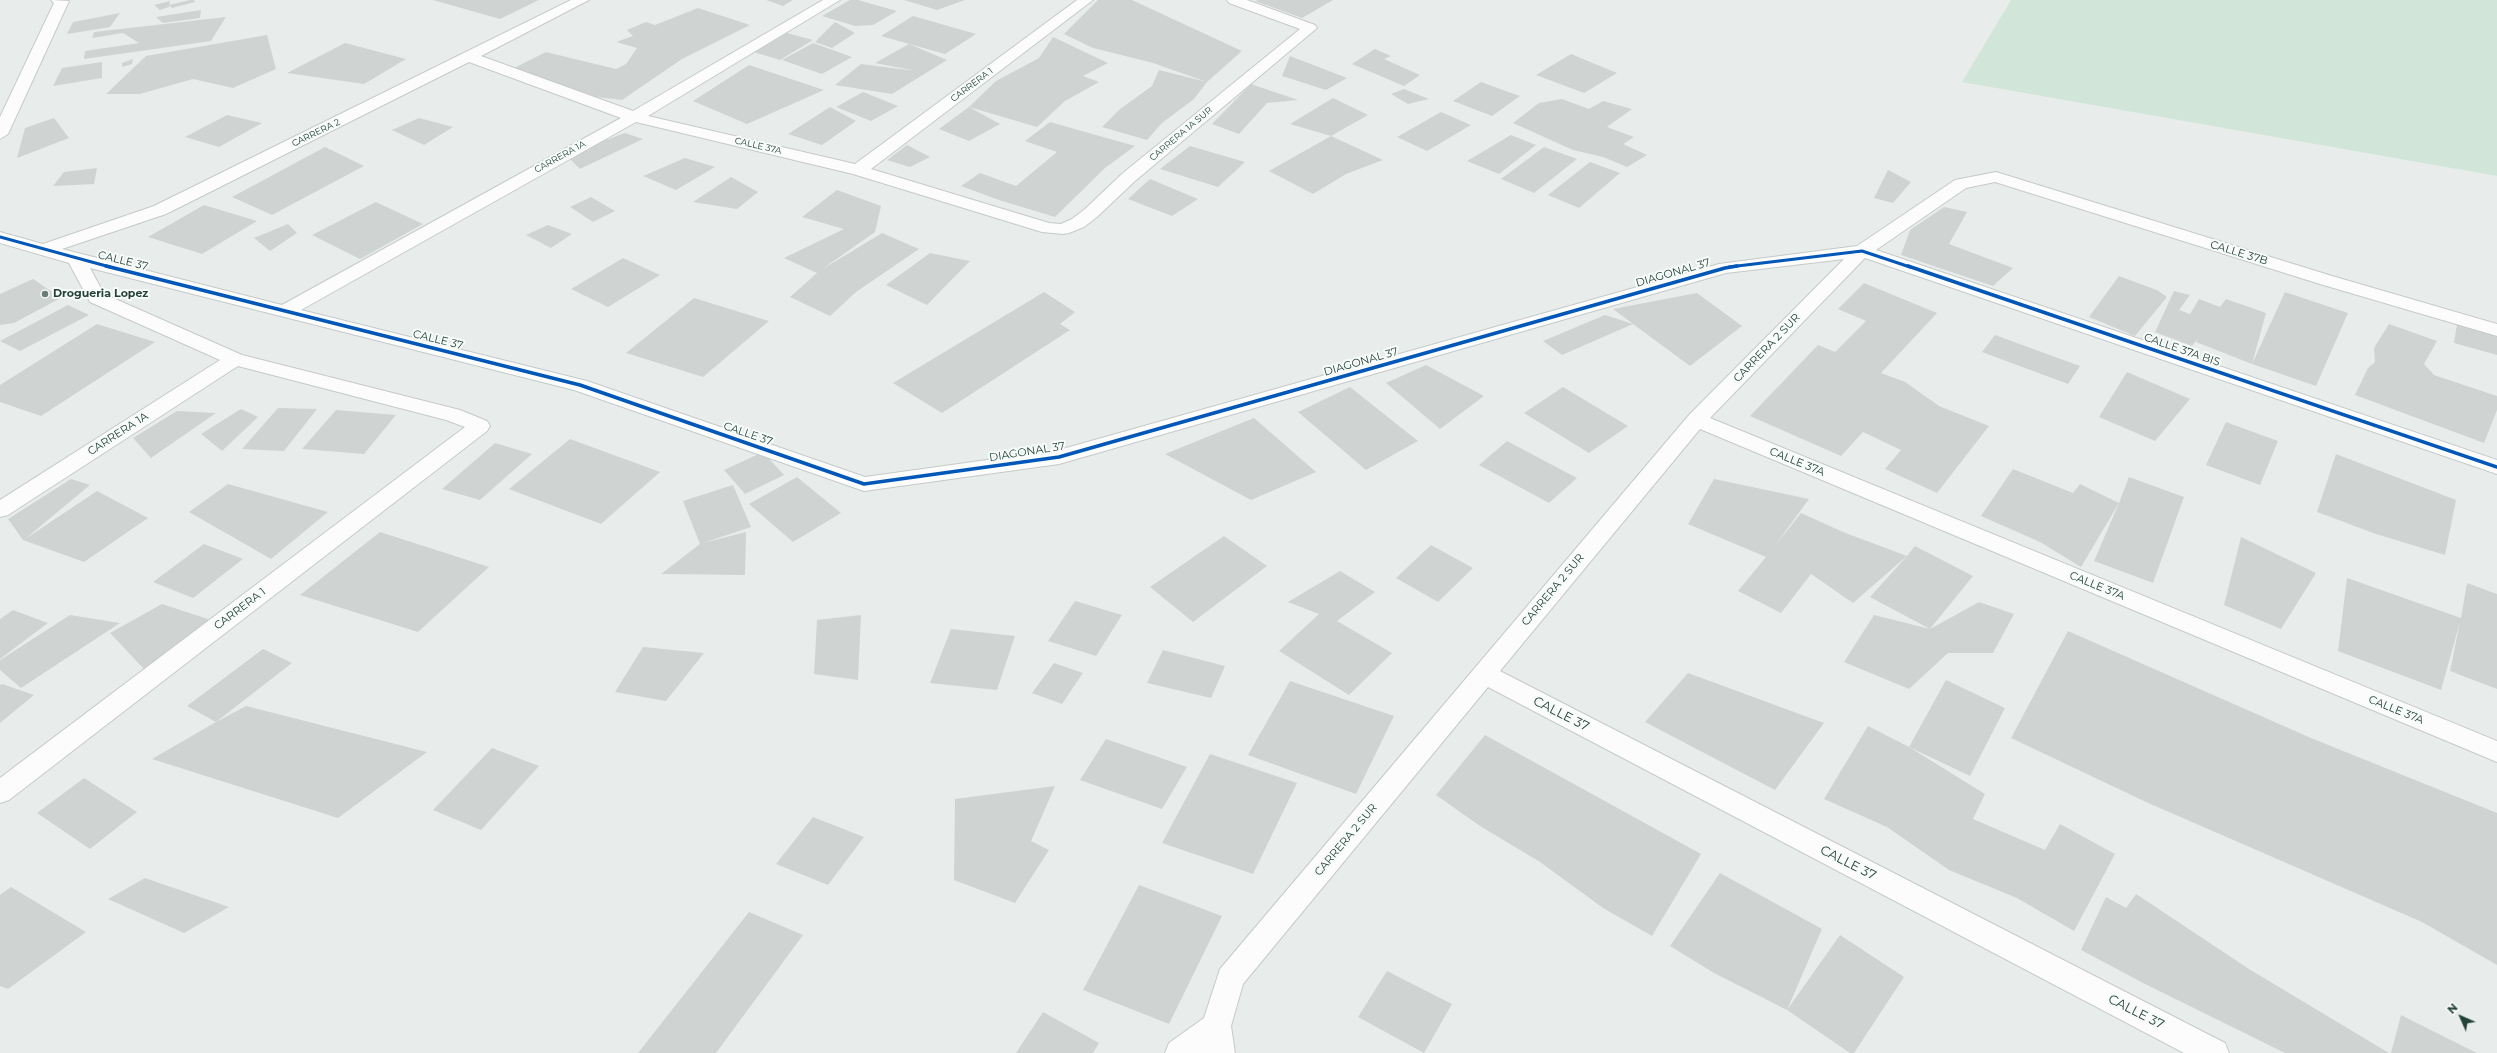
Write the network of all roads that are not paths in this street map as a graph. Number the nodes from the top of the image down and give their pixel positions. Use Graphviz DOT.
graph roads {
  1 [pos="61,0"];
  2 [pos="582,0"];
  3 [pos="834,0"];
  4 [pos="1086,0"];
  5 [pos="1234,0"];
  6 [pos="470,57"];
  7 [pos="634,116"];
  8 [pos="0,134"];
  9 [pos="858,170"];
  10 [pos="1980,179"];
  11 [pos="1048,228"];
  12 [pos="0,237"];
  13 [pos="43,250"];
  14 [pos="1862,251"];
  15 [pos="76,259"];
  16 [pos="285,311"];
  17 [pos="2497,330"];
  18 [pos="235,359"];
  19 [pos="1696,420"];
  20 [pos="2497,467"];
  21 [pos="864,484"];
  22 [pos="0,510"];
  23 [pos="1483,673"];
  24 [pos="2497,752"];
  25 [pos="0,792"];
  26 [pos="1218,1039"];
  27 [pos="1180,1053"];
  28 [pos="2214,1053"];
  1 -- 8 [label="street"];
  2 -- 6 [label="street, CARRERA 2"];
  3 -- 7 [label="street, CARRERA 1A"];
  4 -- 9 [label="street, CARRERA 1"];
  5 -- 11 [label="street, CARRERA 1A SUR"];
  6 -- 7 [label="street, CALLE 37A"];
  6 -- 13 [label="street, CARRERA 2"];
  7 -- 9 [label="street, CALLE 37A"];
  7 -- 16 [label="street, CARRERA 1A"];
  9 -- 11 [label="street, CALLE 37A"];
  10 -- 14 [label="street, CARRERA 2 SUR"];
  10 -- 17 [label="street, CALLE 37B"];
  12 -- 13 [label="street, CALLE 37"];
  13 -- 15 [label="street, CALLE 37"];
  14 -- 19 [label="street, CARRERA 2 SUR"];
  14 -- 20 [label="street, CALLE 37A BIS"];
  14 -- 21 [label="street, DIAGONAL 37"];
  15 -- 16 [label="street, CALLE 37"];
  15 -- 18 [label="street"];
  16 -- 21 [label="street, CALLE 37"];
  18 -- 22 [label="street, CARRERA 1A"];
  18 -- 25 [label="street, CARRERA 1"];
  19 -- 23 [label="street, CARRERA 2 SUR"];
  19 -- 24 [label="street, CALLE 37A"];
  23 -- 26 [label="street, CARRERA 2 SUR"];
  23 -- 28 [label="street, CALLE 37"];
  26 -- 27 [label="street, CARRERA 2 SUR"];
}
